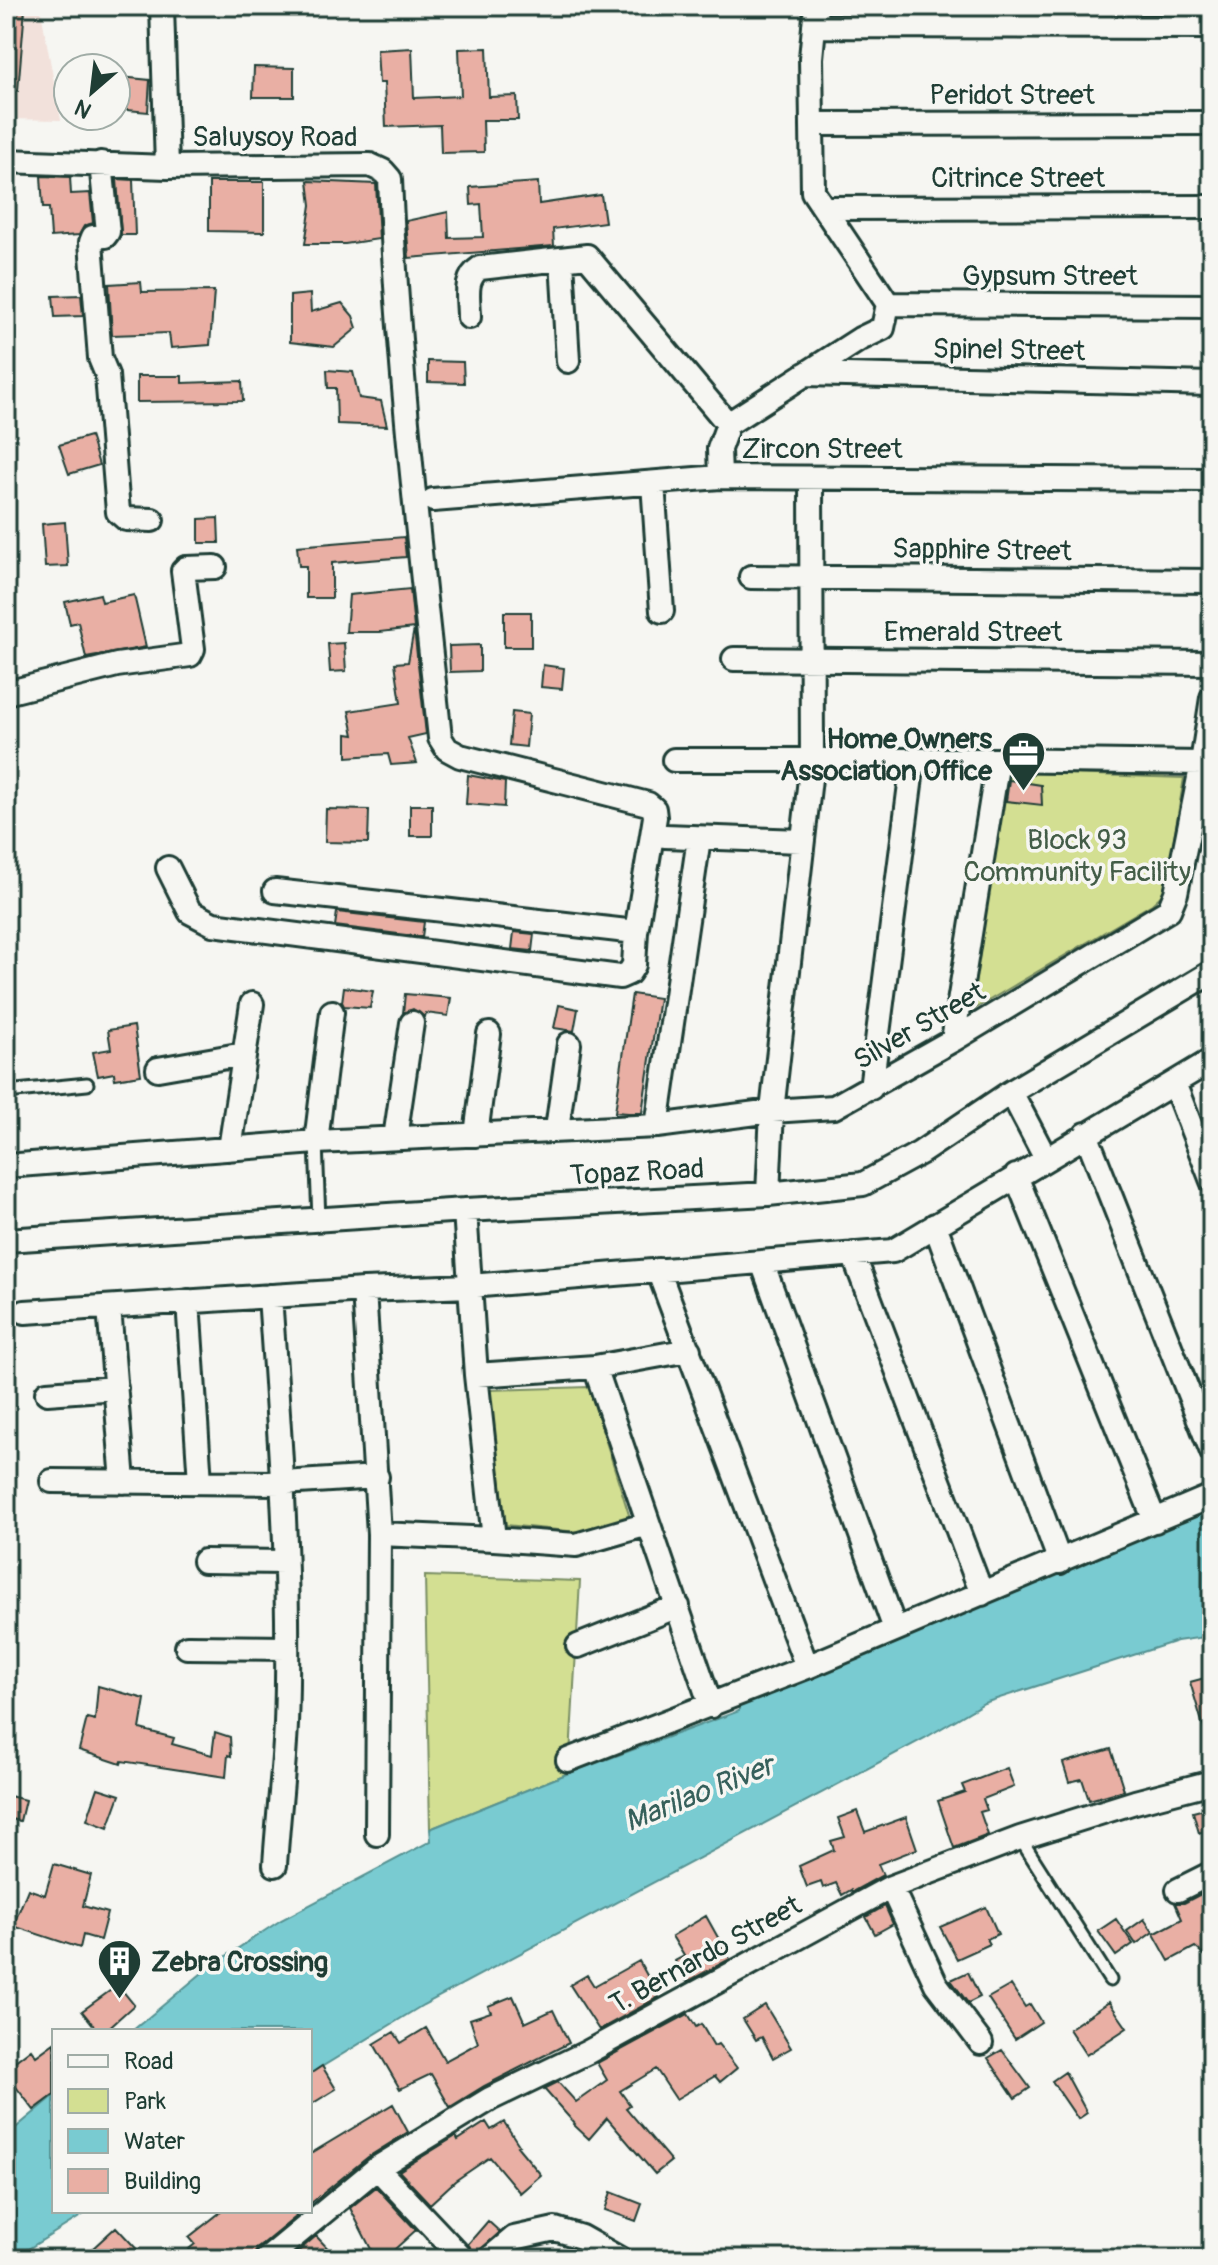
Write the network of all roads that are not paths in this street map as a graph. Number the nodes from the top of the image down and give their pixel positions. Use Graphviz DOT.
graph roads {
  1 [pos="162,6"];
  2 [pos="815,16"];
  3 [pos="1212,27"];
  4 [pos="1212,123"];
  5 [pos="812,124"];
  6 [pos="6,161"];
  7 [pos="101,163"];
  8 [pos="167,167"];
  9 [pos="1212,207"];
  10 [pos="824,208"];
  11 [pos="562,261"];
  12 [pos="888,304"];
  13 [pos="1212,306"];
  14 [pos="469,317"];
  15 [pos="568,361"];
  16 [pos="805,374"];
  17 [pos="1212,384"];
  18 [pos="728,424"];
  19 [pos="720,477"];
  20 [pos="811,479"];
  21 [pos="1212,480"];
  22 [pos="653,483"];
  23 [pos="433,500"];
  24 [pos="152,520"];
  25 [pos="215,567"];
  26 [pos="751,577"];
  27 [pos="810,577"];
  28 [pos="1212,581"];
  29 [pos="662,611"];
  30 [pos="734,659"];
  31 [pos="810,660"];
  32 [pos="1212,663"];
  33 [pos="6,693"];
  34 [pos="1212,698"];
  35 [pos="674,760"];
  36 [pos="998,760"];
  37 [pos="812,761"];
  38 [pos="913,761"];
  39 [pos="1202,763"];
  40 [pos="665,836"];
  41 [pos="699,838"];
  42 [pos="802,841"];
  43 [pos="168,868"];
  44 [pos="275,891"];
  45 [pos="636,932"];
  46 [pos="1212,972"];
  47 [pos="252,1004"];
  48 [pos="332,1012"];
  49 [pos="412,1023"];
  50 [pos="489,1034"];
  51 [pos="953,1040"];
  52 [pos="569,1044"];
  53 [pos="244,1054"];
  54 [pos="1212,1060"];
  55 [pos="158,1069"];
  56 [pos="1174,1083"];
  57 [pos="87,1084"];
  58 [pos="871,1088"];
  59 [pos="6,1092"];
  60 [pos="1011,1092"];
  61 [pos="772,1111"];
  62 [pos="657,1126"];
  63 [pos="557,1129"];
  64 [pos="1086,1134"];
  65 [pos="476,1135"];
  66 [pos="395,1138"];
  67 [pos="316,1142"];
  68 [pos="230,1149"];
  69 [pos="1046,1159"];
  70 [pos="6,1166"];
  71 [pos="1016,1176"];
  72 [pos="1212,1181"];
  73 [pos="768,1194"];
  74 [pos="465,1210"];
  75 [pos="319,1220"];
  76 [pos="935,1225"];
  77 [pos="6,1240"];
  78 [pos="853,1254"];
  79 [pos="762,1262"];
  80 [pos="658,1270"];
  81 [pos="470,1286"];
  82 [pos="364,1290"];
  83 [pos="270,1296"];
  84 [pos="188,1301"];
  85 [pos="109,1307"];
  86 [pos="25,1312"];
  87 [pos="689,1350"];
  88 [pos="595,1367"];
  89 [pos="476,1375"];
  90 [pos="116,1388"];
  91 [pos="47,1393"];
  92 [pos="1212,1452"];
  93 [pos="377,1477"];
  94 [pos="52,1481"];
  95 [pos="123,1482"];
  96 [pos="200,1482"];
  97 [pos="283,1483"];
  98 [pos="1212,1496"];
  99 [pos="1155,1521"];
  100 [pos="648,1524"];
  101 [pos="379,1534"];
  102 [pos="494,1539"];
  103 [pos="204,1561"];
  104 [pos="284,1562"];
  105 [pos="1060,1562"];
  106 [pos="982,1594"];
  107 [pos="678,1606"];
  108 [pos="895,1629"];
  109 [pos="578,1646"];
  110 [pos="187,1647"];
  111 [pos="286,1648"];
  112 [pos="807,1667"];
  113 [pos="711,1706"];
  114 [pos="568,1760"];
  115 [pos="1212,1782"];
  116 [pos="377,1834"];
  117 [pos="1020,1838"];
  118 [pos="275,1865"];
  119 [pos="1212,1873"];
  120 [pos="891,1887"];
  121 [pos="1178,1890"];
  122 [pos="1110,1980"];
  123 [pos="981,2043"];
  124 [pos="377,2168"];
  125 [pos="267,2259"];
  126 [pos="463,2259"];
  127 [pos="489,2259"];
  128 [pos="620,2259"];
  1 -- 8 [label="street"];
  2 -- 3 [label="street"];
  2 -- 5 [label="street"];
  4 -- 5 [label="street, Peridot Street"];
  5 -- 10 [label="street"];
  6 -- 7 [label="street, Saluysoy Road"];
  7 -- 8 [label="street, Saluysoy Road"];
  7 -- 24 [label="street"];
  8 -- 45 [label="street, Saluysoy Road"];
  9 -- 10 [label="street, Citrince Street"];
  10 -- 12 [label="street"];
  11 -- 14 [label="street"];
  11 -- 15 [label="street"];
  11 -- 18 [label="street"];
  12 -- 13 [label="street, Gypsum Street"];
  12 -- 16 [label="street"];
  16 -- 17 [label="street, Spinel Street"];
  16 -- 18 [label="street"];
  18 -- 19 [label="street"];
  19 -- 20 [label="street, Zircon Street"];
  19 -- 22 [label="street, Zircon Street"];
  20 -- 21 [label="street, Zircon Street"];
  20 -- 27 [label="street"];
  22 -- 23 [label="street, Zircon Street"];
  22 -- 29 [label="street"];
  25 -- 33 [label="street"];
  26 -- 27 [label="street, Sapphire Street"];
  27 -- 28 [label="street, Sapphire Street"];
  27 -- 31 [label="street"];
  30 -- 31 [label="street, Emerald Street"];
  31 -- 32 [label="street, Emerald Street"];
  31 -- 37 [label="street"];
  34 -- 39 [label="street"];
  35 -- 37 [label="street"];
  36 -- 38 [label="street"];
  36 -- 39 [label="street"];
  36 -- 51 [label="street"];
  37 -- 38 [label="street"];
  37 -- 42 [label="street"];
  38 -- 58 [label="street"];
  39 -- 51 [label="street, Silver Street"];
  40 -- 41 [label="street"];
  41 -- 42 [label="street"];
  41 -- 62 [label="street"];
  42 -- 61 [label="street"];
  43 -- 45 [label="street"];
  44 -- 45 [label="street"];
  46 -- 60 [label="street, Topaz Road"];
  47 -- 53 [label="street"];
  48 -- 67 [label="street"];
  49 -- 66 [label="street"];
  50 -- 65 [label="street"];
  51 -- 58 [label="street, Silver Street"];
  52 -- 63 [label="street"];
  53 -- 55 [label="street"];
  53 -- 68 [label="street"];
  54 -- 56 [label="street"];
  56 -- 64 [label="street"];
  56 -- 72 [label="street"];
  57 -- 59 [label="lane"];
  58 -- 61 [label="street, Silver Street"];
  60 -- 69 [label="street"];
  60 -- 73 [label="street, Topaz Road"];
  61 -- 62 [label="street, Silver Street"];
  61 -- 73 [label="street"];
  62 -- 63 [label="street, Silver Street"];
  63 -- 65 [label="street, Silver Street"];
  64 -- 69 [label="street"];
  64 -- 92 [label="street"];
  65 -- 66 [label="street, Silver Street"];
  66 -- 67 [label="street, Silver Street"];
  67 -- 68 [label="street, Silver Street"];
  67 -- 75 [label="lane"];
  68 -- 70 [label="street, Silver Street"];
  69 -- 71 [label="street"];
  71 -- 76 [label="street"];
  71 -- 99 [label="street"];
  73 -- 74 [label="street, Topaz Road"];
  74 -- 75 [label="street, Topaz Road"];
  74 -- 81 [label="street"];
  75 -- 77 [label="street, Topaz Road"];
  76 -- 78 [label="street"];
  76 -- 105 [label="street"];
  78 -- 79 [label="street"];
  78 -- 106 [label="street"];
  79 -- 80 [label="street"];
  79 -- 108 [label="street"];
  80 -- 81 [label="street"];
  80 -- 87 [label="street"];
  81 -- 82 [label="street"];
  81 -- 89 [label="street"];
  82 -- 83 [label="street"];
  82 -- 93 [label="street"];
  83 -- 84 [label="street"];
  83 -- 97 [label="street"];
  84 -- 85 [label="street"];
  84 -- 96 [label="street"];
  85 -- 86 [label="street"];
  85 -- 90 [label="street"];
  87 -- 88 [label="street"];
  87 -- 112 [label="street"];
  88 -- 89 [label="street"];
  88 -- 100 [label="street"];
  89 -- 102 [label="street"];
  90 -- 91 [label="street"];
  90 -- 95 [label="street"];
  93 -- 97 [label="street"];
  93 -- 101 [label="street"];
  94 -- 95 [label="street"];
  95 -- 96 [label="street"];
  96 -- 97 [label="street"];
  97 -- 104 [label="street"];
  98 -- 99 [label="street"];
  99 -- 105 [label="street"];
  100 -- 102 [label="street"];
  100 -- 107 [label="street"];
  101 -- 102 [label="street"];
  101 -- 116 [label="street"];
  103 -- 104 [label="street"];
  104 -- 111 [label="street"];
  105 -- 106 [label="street"];
  106 -- 108 [label="street"];
  107 -- 109 [label="street"];
  107 -- 113 [label="street"];
  108 -- 112 [label="street"];
  110 -- 111 [label="street"];
  111 -- 118 [label="street"];
  112 -- 113 [label="street"];
  113 -- 114 [label="street"];
  115 -- 117 [label="street, T. Bernardo Street"];
  117 -- 120 [label="street, T. Bernardo Street"];
  117 -- 122 [label="lane"];
  119 -- 121 [label="street"];
  120 -- 123 [label="street"];
  120 -- 124 [label="street, T. Bernardo Street"];
  124 -- 125 [label="street, T. Bernardo Street"];
  124 -- 126 [label="street"];
  127 -- 128 [label="street"];
}
